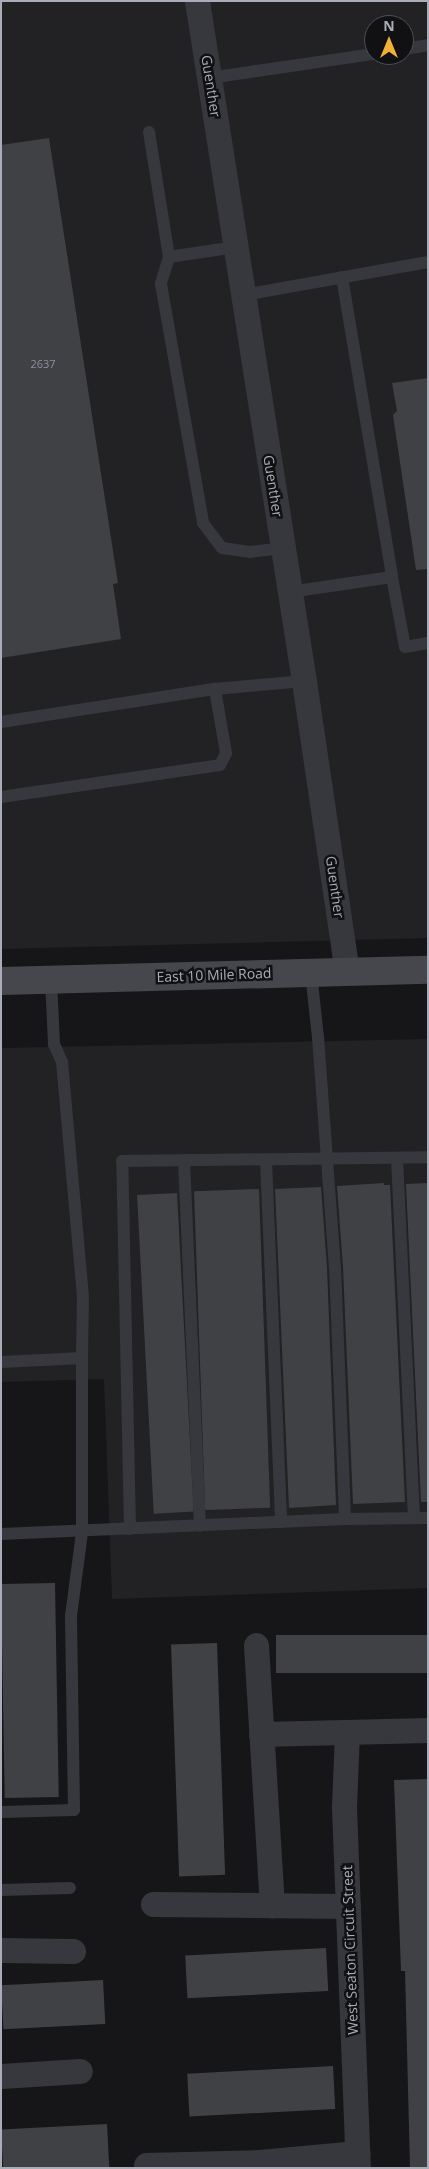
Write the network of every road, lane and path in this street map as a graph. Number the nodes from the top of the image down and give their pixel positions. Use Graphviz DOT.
graph roads {
  1 [pos="198,1"];
  2 [pos="428,46"];
  3 [pos="414,48"];
  4 [pos="364,55"];
  5 [pos="209,78"];
  6 [pos="149,132"];
  7 [pos="236,247"];
  8 [pos="169,257"];
  9 [pos="428,262"];
  10 [pos="342,277"];
  11 [pos="243,295"];
  12 [pos="282,548"];
  13 [pos="392,577"];
  14 [pos="289,592"];
  15 [pos="428,643"];
  16 [pos="304,681"];
  17 [pos="215,689"];
  18 [pos="1,722"];
  19 [pos="1,797"];
  20 [pos="428,970"];
  21 [pos="347,972"];
  22 [pos="311,973"];
  23 [pos="51,980"];
  24 [pos="1,981"];
  25 [pos="428,1157"];
  26 [pos="397,1158"];
  27 [pos="327,1159"];
  28 [pos="184,1160"];
  29 [pos="266,1160"];
  30 [pos="82,1358"];
  31 [pos="1,1362"];
  32 [pos="414,1518"];
  33 [pos="428,1518"];
  34 [pos="345,1519"];
  35 [pos="281,1522"];
  36 [pos="200,1526"];
  37 [pos="130,1529"];
  38 [pos="82,1532"];
  39 [pos="1,1534"];
  40 [pos="256,1645"];
  41 [pos="428,1730"];
  42 [pos="347,1732"];
  43 [pos="261,1734"];
  44 [pos="1,1812"];
  45 [pos="70,1888"];
  46 [pos="1,1890"];
  47 [pos="153,1904"];
  48 [pos="272,1906"];
  49 [pos="348,1906"];
  50 [pos="1,1950"];
  51 [pos="73,1951"];
  52 [pos="80,2071"];
  53 [pos="1,2076"];
  54 [pos="358,2161"];
  55 [pos="283,2164"];
  56 [pos="146,2165"];
  1 -- 5 [label="street, Guenther"];
  2 -- 3 [label="lane"];
  4 -- 5 [label="lane"];
  5 -- 7 [label="street, Guenther"];
  6 -- 8 [label="lane"];
  7 -- 8 [label="lane"];
  7 -- 11 [label="street, Guenther"];
  8 -- 12 [label="lane"];
  9 -- 10 [label="lane"];
  10 -- 11 [label="lane"];
  10 -- 13 [label="lane"];
  11 -- 12 [label="street, Guenther"];
  12 -- 14 [label="street, Guenther"];
  13 -- 14 [label="lane"];
  13 -- 15 [label="lane"];
  14 -- 16 [label="street, Guenther"];
  16 -- 17 [label="lane"];
  16 -- 21 [label="street, Guenther"];
  17 -- 18 [label="lane"];
  17 -- 19 [label="lane"];
  20 -- 21 [label="main road, East 10 Mile Road"];
  21 -- 22 [label="main road, East 10 Mile Road"];
  22 -- 23 [label="main road, East 10 Mile Road"];
  22 -- 27 [label="lane"];
  23 -- 24 [label="main road, East 10 Mile Road"];
  23 -- 30 [label="lane"];
  25 -- 26 [label="lane"];
  26 -- 27 [label="lane"];
  26 -- 32 [label="lane"];
  27 -- 29 [label="lane"];
  27 -- 34 [label="lane"];
  28 -- 29 [label="lane"];
  28 -- 36 [label="lane"];
  28 -- 37 [label="lane"];
  29 -- 35 [label="lane"];
  30 -- 31 [label="lane"];
  30 -- 38 [label="lane"];
  32 -- 33 [label="lane"];
  32 -- 34 [label="lane"];
  34 -- 35 [label="lane"];
  35 -- 36 [label="lane"];
  36 -- 37 [label="lane"];
  37 -- 38 [label="lane"];
  38 -- 39 [label="lane"];
  38 -- 44 [label="lane"];
  40 -- 43 [label="street"];
  41 -- 42 [label="street"];
  42 -- 43 [label="street"];
  42 -- 49 [label="street, West Seaton Circuit Street"];
  43 -- 48 [label="street"];
  45 -- 46 [label="lane"];
  47 -- 48 [label="street"];
  48 -- 49 [label="street"];
  49 -- 54 [label="street, West Seaton Circuit Street"];
  50 -- 51 [label="street"];
  52 -- 53 [label="street"];
  54 -- 55 [label="street"];
  55 -- 56 [label="street"];
}
